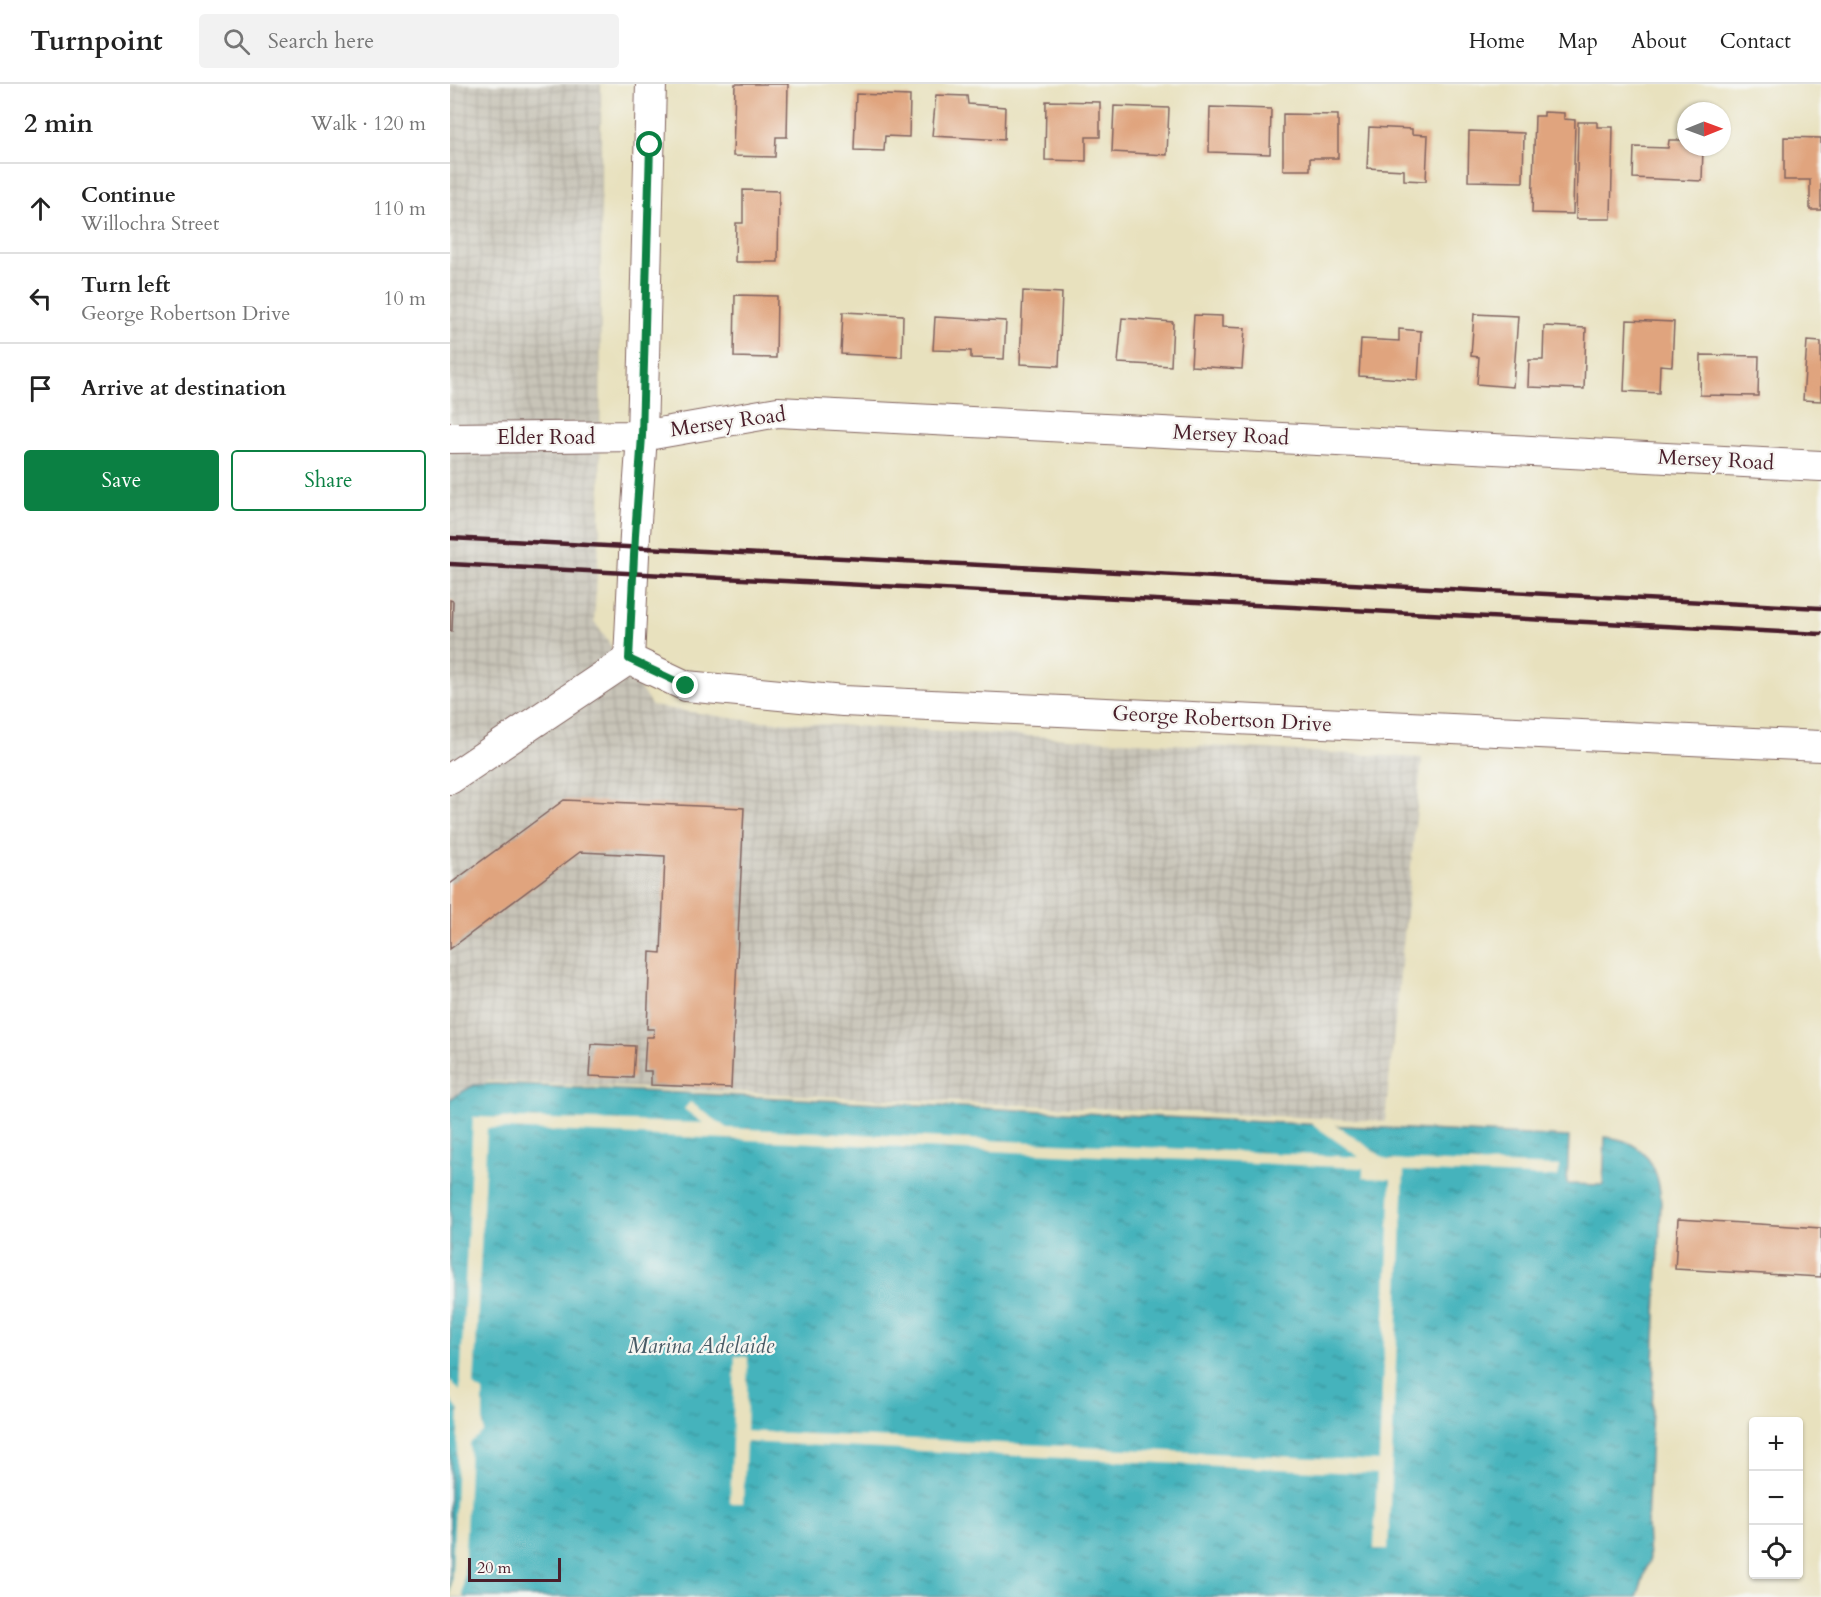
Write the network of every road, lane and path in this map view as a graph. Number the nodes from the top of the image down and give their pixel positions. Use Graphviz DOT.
graph roads {
  1 [pos="651,84"];
  2 [pos="642,436"];
  3 [pos="450,438"];
  4 [pos="1821,466"];
  5 [pos="629,659"];
  6 [pos="1821,746"];
  7 [pos="450,779"];
  1 -- 2 [label="street"];
  2 -- 3 [label="street, Elder Road"];
  2 -- 4 [label="street, Mersey Road"];
  2 -- 5 [label="street"];
  5 -- 6 [label="street, George Robertson Drive"];
  5 -- 7 [label="street"];
}
